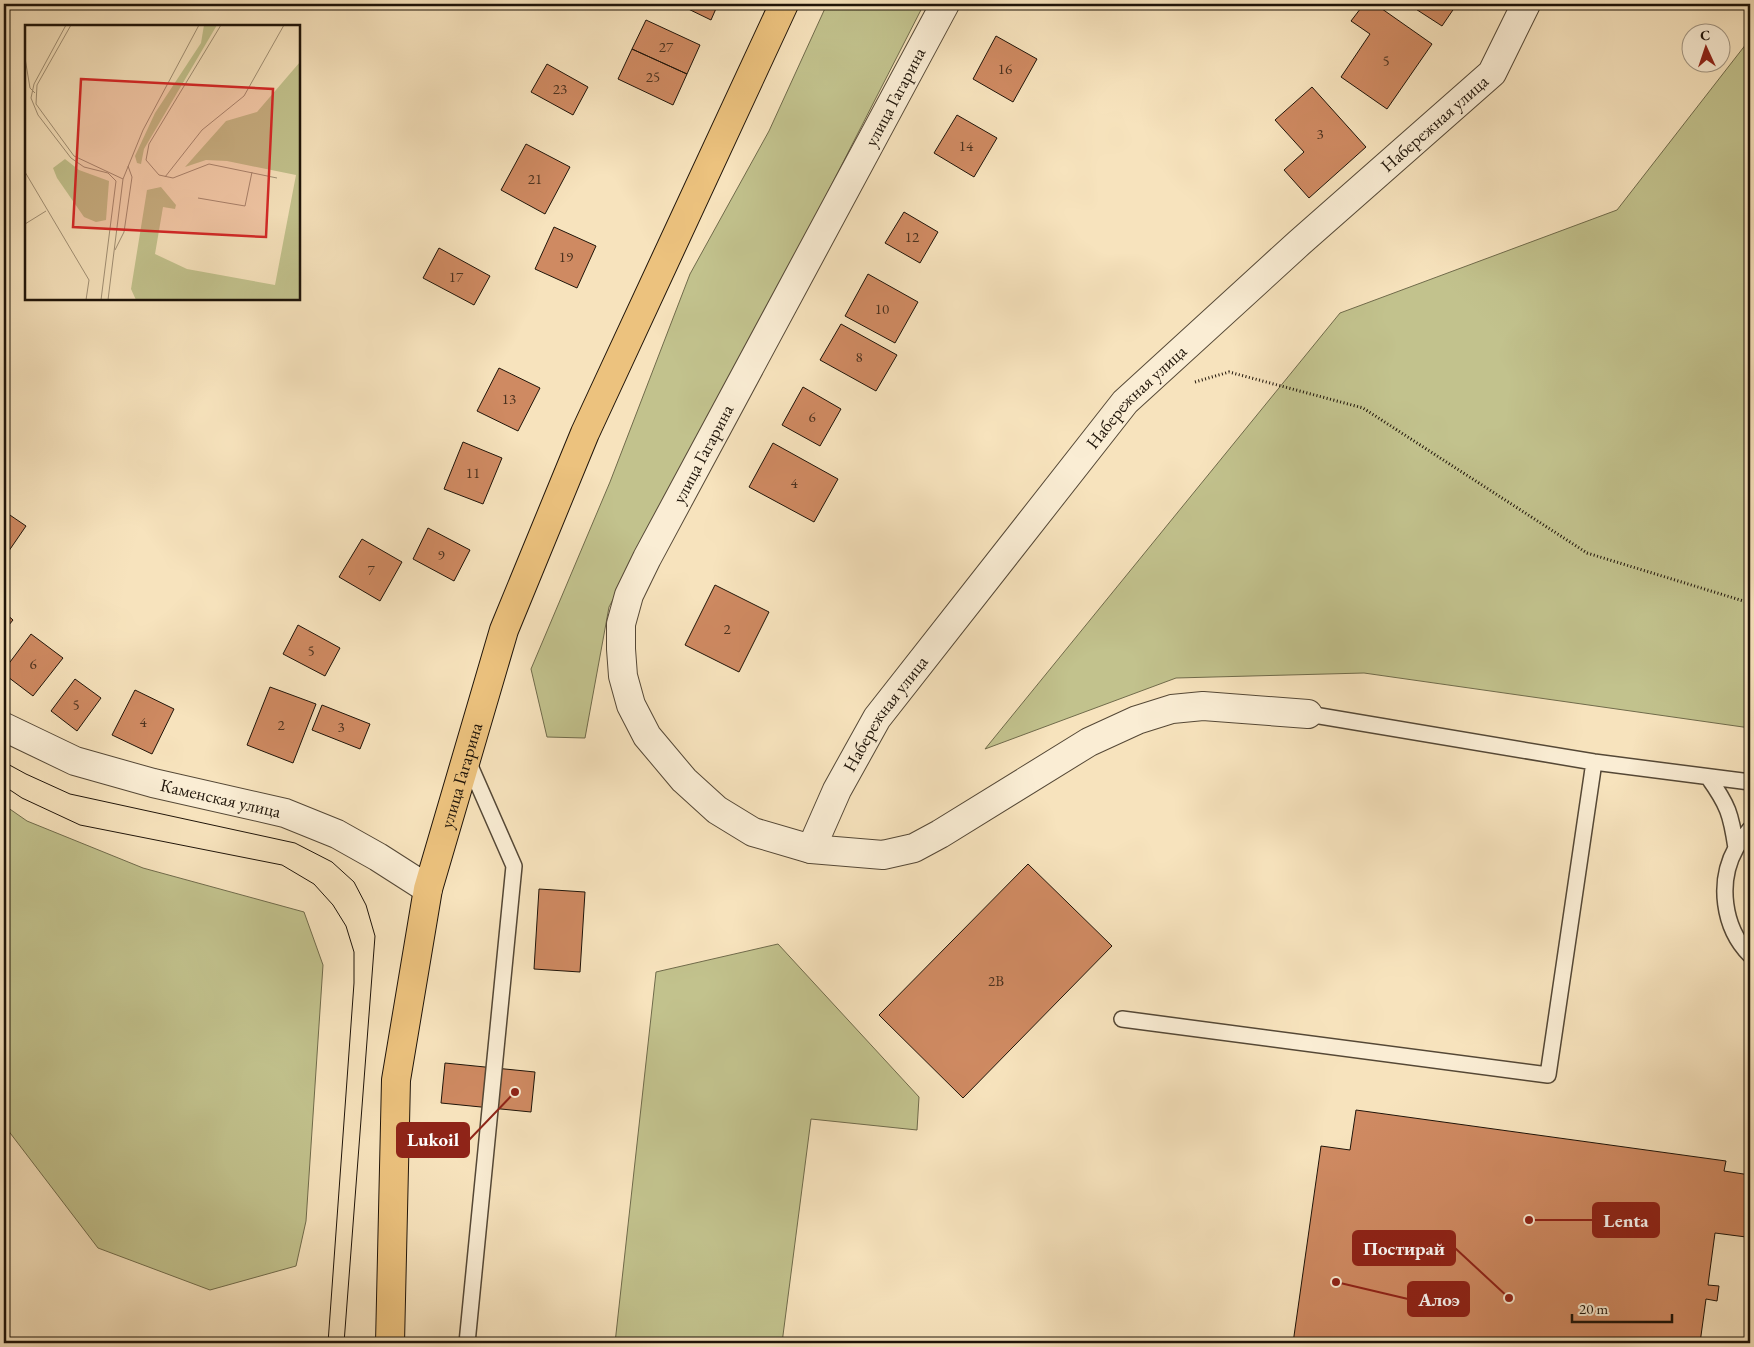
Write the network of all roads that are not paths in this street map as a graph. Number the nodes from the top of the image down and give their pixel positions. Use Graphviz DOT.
graph roads {
  1 [pos="784,4"];
  2 [pos="945,4"];
  3 [pos="1526,4"];
  4 [pos="1308,714"];
  5 [pos="4,727"];
  6 [pos="466,758"];
  7 [pos="1594,762"];
  8 [pos="1708,776"];
  9 [pos="1750,782"];
  10 [pos="1750,829"];
  11 [pos="1736,848"];
  12 [pos="811,849"];
  13 [pos="428,889"];
  14 [pos="1750,955"];
  15 [pos="1122,1019"];
  16 [pos="390,1343"];
  17 [pos="467,1343"];
  1 -- 6 [label="main road, улица Гагарина"];
  2 -- 12 [label="street, улица Гагарина"];
  3 -- 12 [label="street, Набережная улица"];
  4 -- 7 [label="lane"];
  4 -- 12 [label="street, улица Гагарина"];
  5 -- 13 [label="street, Каменская улица"];
  6 -- 13 [label="main road, улица Гагарина"];
  6 -- 17 [label="lane"];
  7 -- 8 [label="lane"];
  7 -- 15 [label="lane"];
  8 -- 9 [label="lane"];
  8 -- 11 [label="lane"];
  10 -- 11 [label="lane"];
  11 -- 14 [label="lane"];
  13 -- 16 [label="main road, улица Гагарина"];
}
